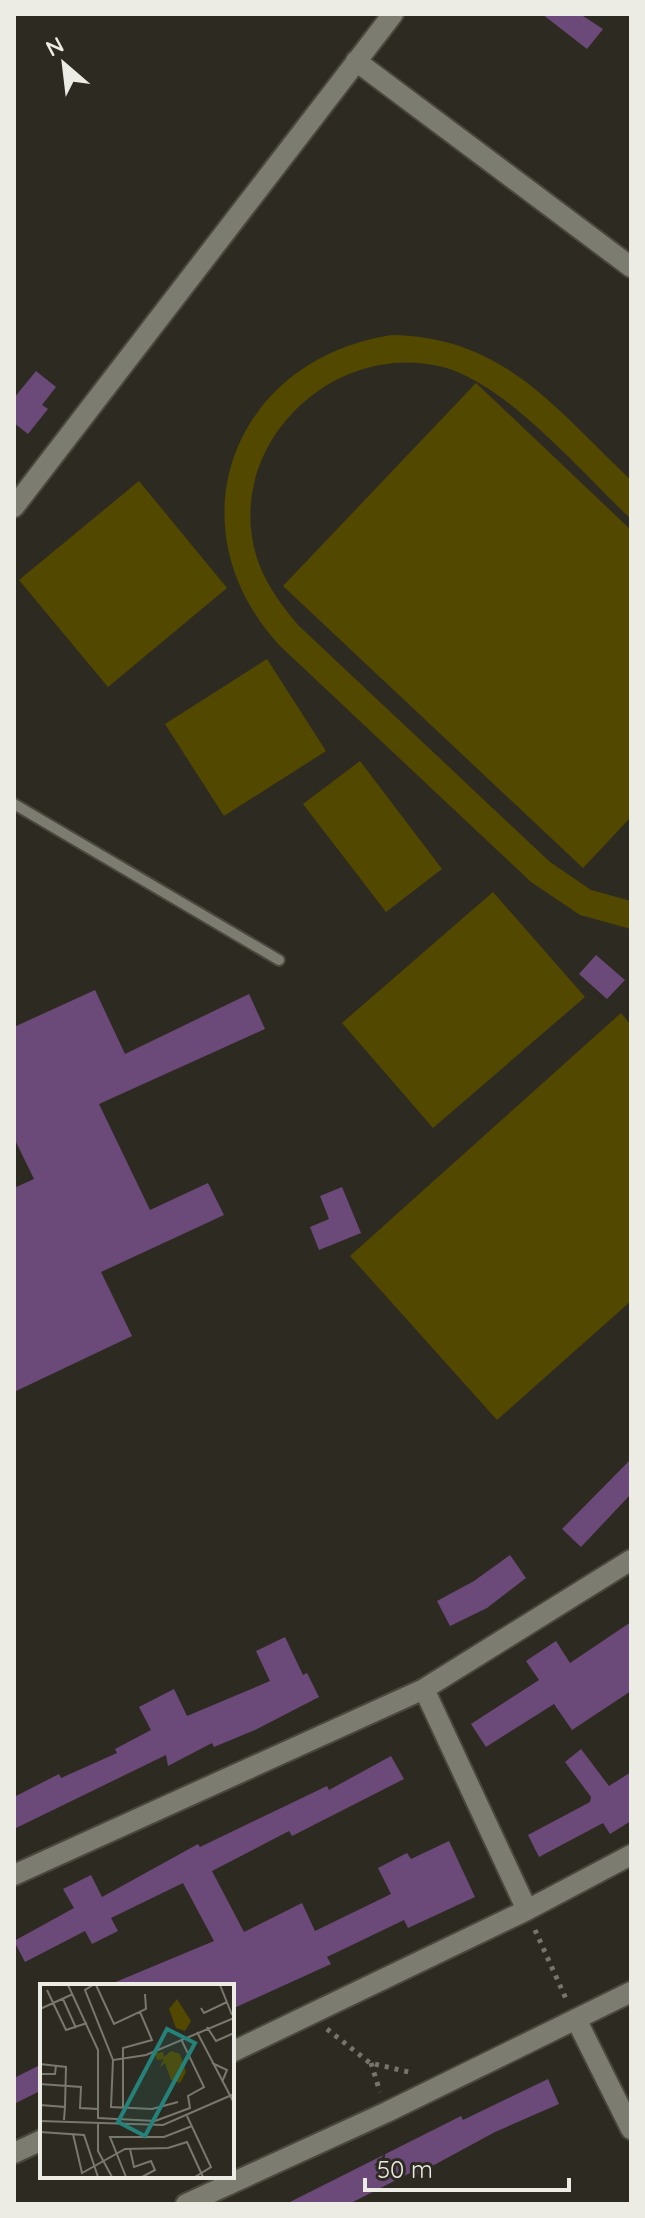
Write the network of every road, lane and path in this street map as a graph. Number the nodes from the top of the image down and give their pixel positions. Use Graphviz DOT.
graph roads {
  1 [pos="393,14"];
  2 [pos="356,61"];
  3 [pos="631,267"];
  4 [pos="14,507"];
  5 [pos="14,804"];
  6 [pos="279,960"];
  7 [pos="631,1560"];
  8 [pos="424,1689"];
  9 [pos="631,1855"];
  10 [pos="14,1875"];
  11 [pos="527,1910"];
  12 [pos="631,1992"];
  13 [pos="311,2016"];
  14 [pos="576,2019"];
  15 [pos="234,2051"];
  16 [pos="449,2082"];
  17 [pos="631,2129"];
  18 [pos="40,2141"];
  19 [pos="14,2153"];
  20 [pos="186,2204"];
  1 -- 2 [label="street"];
  2 -- 3 [label="street"];
  2 -- 4 [label="street"];
  5 -- 6 [label="lane"];
  7 -- 8 [label="street"];
  8 -- 10 [label="street"];
  8 -- 11 [label="street"];
  9 -- 11 [label="street"];
  11 -- 13 [label="street"];
  11 -- 14 [label="path"];
  12 -- 14 [label="street"];
  13 -- 15 [label="street"];
  13 -- 16 [label="path"];
  14 -- 16 [label="street"];
  14 -- 17 [label="street"];
  16 -- 20 [label="street"];
  18 -- 19 [label="street"];
}
